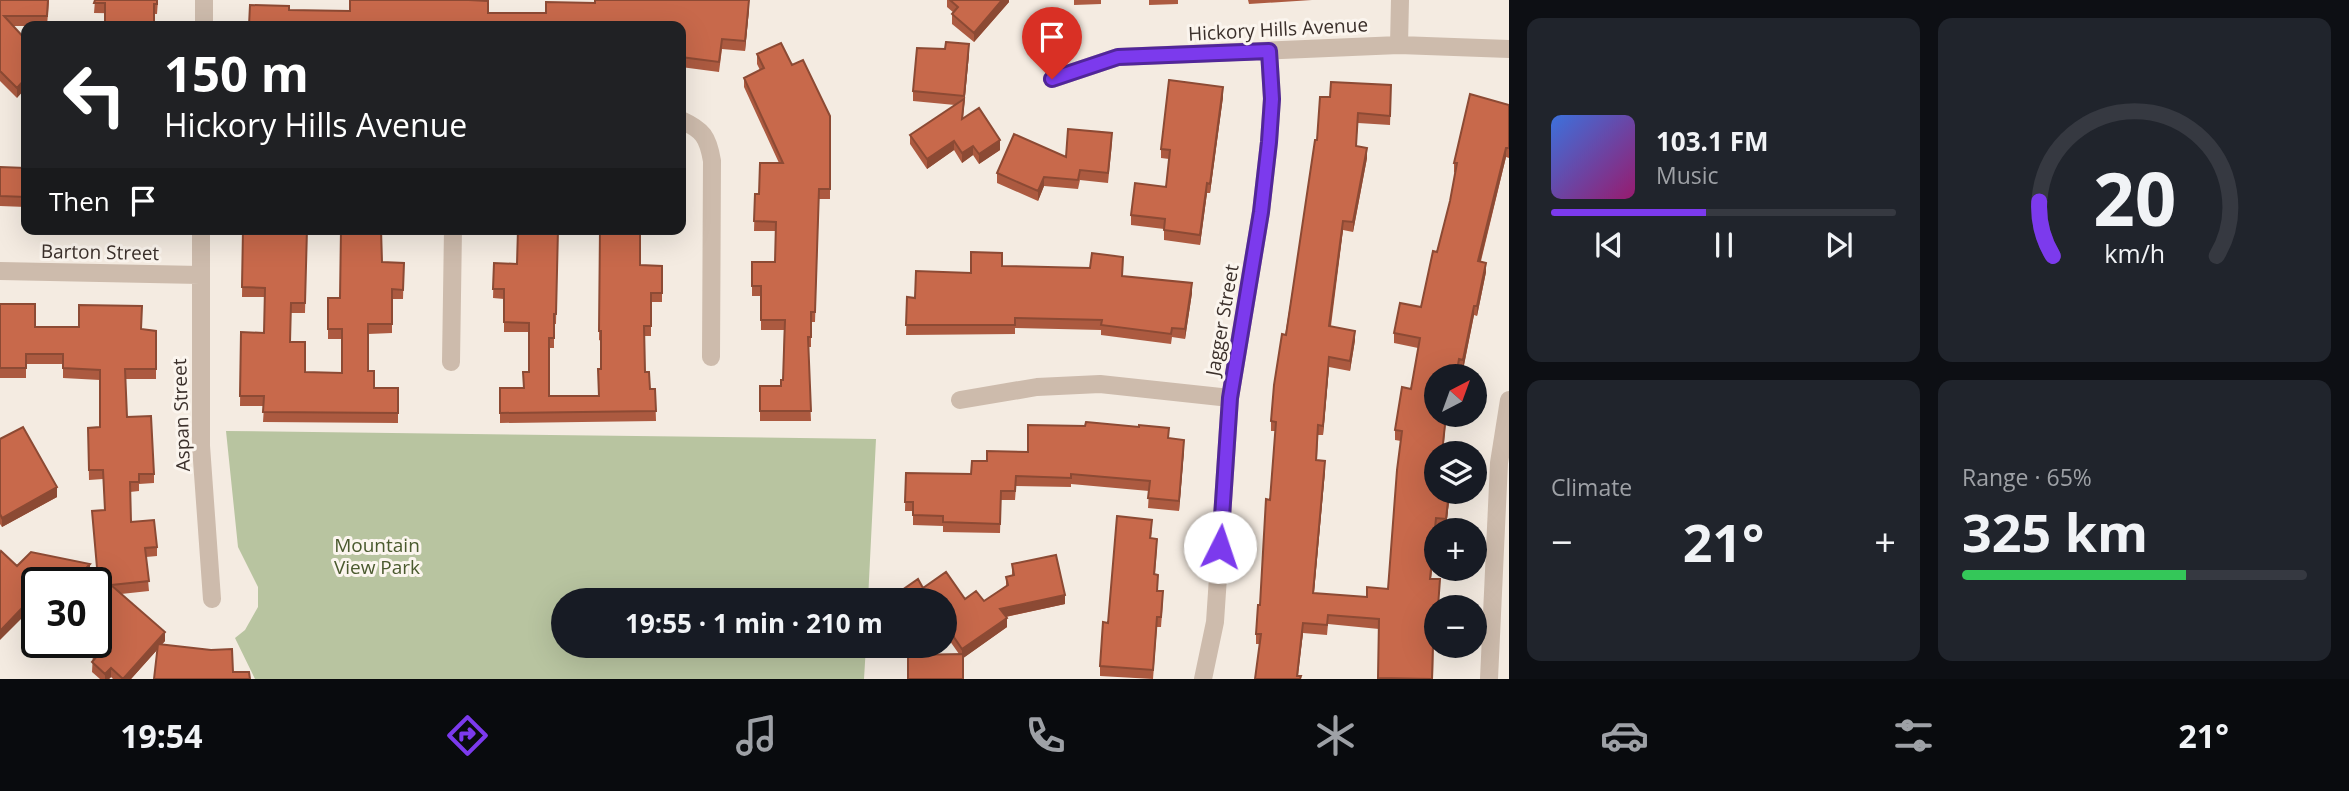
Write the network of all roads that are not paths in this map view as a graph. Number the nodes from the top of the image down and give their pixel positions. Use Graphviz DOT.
graph roads {
  1 [pos="204,0"];
  2 [pos="1400,0"];
  3 [pos="204,21"];
  4 [pos="1399,45"];
  5 [pos="1509,49"];
  6 [pos="1269,51"];
  7 [pos="1052,79"];
  8 [pos="689,124"];
  9 [pos="201,235"];
  10 [pos="453,235"];
  11 [pos="0,271"];
  12 [pos="200,275"];
  13 [pos="711,357"];
  14 [pos="451,362"];
  15 [pos="1230,398"];
  16 [pos="960,400"];
  17 [pos="1509,400"];
  18 [pos="212,599"];
  19 [pos="1203,679"];
  20 [pos="1489,679"];
  1 -- 3 [label="street"];
  2 -- 4 [label="street"];
  4 -- 5 [label="street, Hickory Hills Avenue"];
  4 -- 6 [label="street, Hickory Hills Avenue"];
  6 -- 7 [label="street, Hickory Hills Avenue"];
  6 -- 15 [label="street, Jagger Street"];
  8 -- 13 [label="street"];
  9 -- 12 [label="street, Aspan Street"];
  10 -- 14 [label="street"];
  11 -- 12 [label="street, Barton Street"];
  12 -- 18 [label="street, Aspan Street"];
  15 -- 16 [label="street"];
  15 -- 19 [label="street, Jagger Street"];
  17 -- 20 [label="street"];
}
